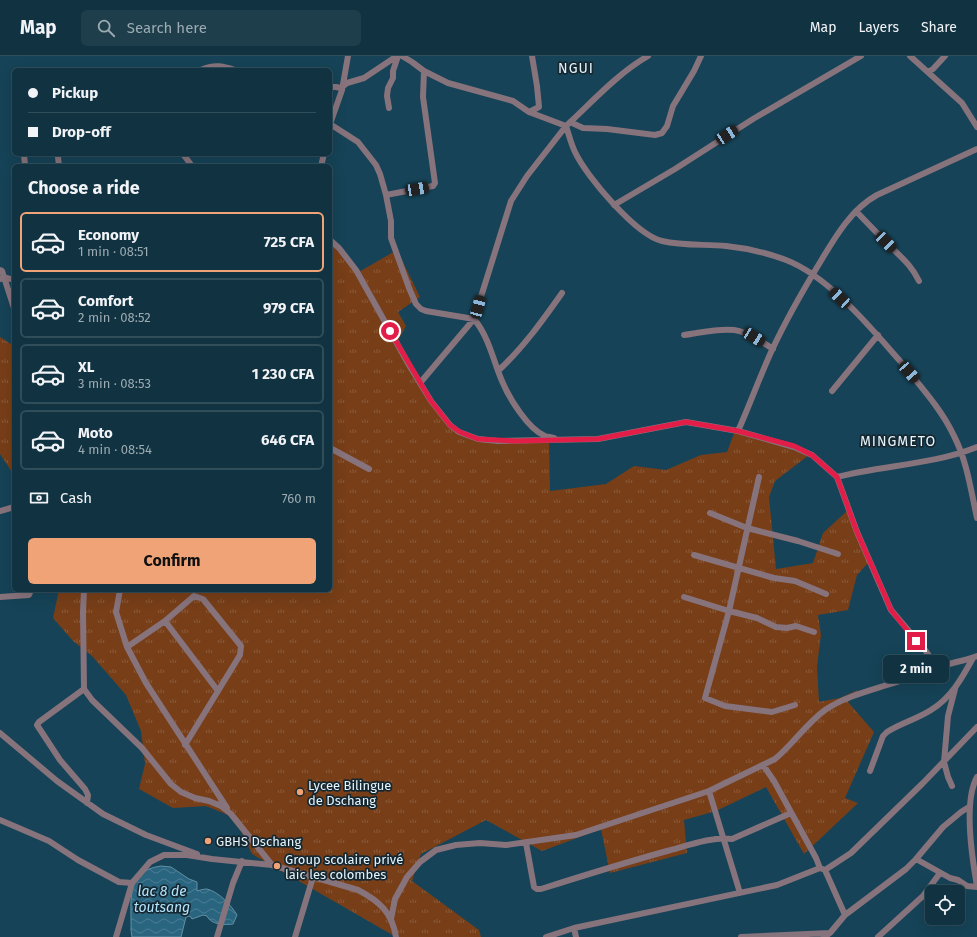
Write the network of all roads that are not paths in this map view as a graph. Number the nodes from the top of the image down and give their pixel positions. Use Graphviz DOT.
graph roads {
  1 [pos="348,56"];
  2 [pos="398,56"];
  3 [pos="402,56"];
  4 [pos="532,56"];
  5 [pos="648,56"];
  6 [pos="701,56"];
  7 [pos="861,56"];
  8 [pos="910,56"];
  9 [pos="945,56"];
  10 [pos="206,68"];
  11 [pos="229,68"];
  12 [pos="424,71"];
  13 [pos="928,72"];
  14 [pos="344,85"];
  15 [pos="332,88"];
  16 [pos="389,108"];
  17 [pos="529,112"];
  18 [pos="332,119"];
  19 [pos="568,124"];
  20 [pos="332,125"];
  21 [pos="977,127"];
  22 [pos="977,149"];
  23 [pos="58,156"];
  24 [pos="59,164"];
  25 [pos="386,195"];
  26 [pos="614,205"];
  27 [pos="856,211"];
  28 [pos="332,242"];
  29 [pos="1,272"];
  30 [pos="812,275"];
  31 [pos="12,279"];
  32 [pos="919,281"];
  33 [pos="562,293"];
  34 [pos="12,302"];
  35 [pos="474,319"];
  36 [pos="684,335"];
  37 [pos="878,336"];
  38 [pos="773,349"];
  39 [pos="498,371"];
  40 [pos="420,383"];
  41 [pos="832,391"];
  42 [pos="738,431"];
  43 [pos="562,439"];
  44 [pos="977,447"];
  45 [pos="332,449"];
  46 [pos="962,453"];
  47 [pos="369,469"];
  48 [pos="759,477"];
  49 [pos="837,477"];
  50 [pos="12,508"];
  51 [pos="0,511"];
  52 [pos="710,513"];
  53 [pos="977,518"];
  54 [pos="747,528"];
  55 [pos="838,554"];
  56 [pos="694,555"];
  57 [pos="739,569"];
  58 [pos="30,592"];
  59 [pos="84,592"];
  60 [pos="120,592"];
  61 [pos="826,594"];
  62 [pos="0,597"];
  63 [pos="684,597"];
  64 [pos="729,611"];
  65 [pos="165,621"];
  66 [pos="814,632"];
  67 [pos="127,647"];
  68 [pos="975,657"];
  69 [pos="937,667"];
  70 [pos="956,686"];
  71 [pos="84,689"];
  72 [pos="218,691"];
  73 [pos="795,705"];
  74 [pos="977,727"];
  75 [pos="0,733"];
  76 [pos="185,745"];
  77 [pos="944,762"];
  78 [pos="763,766"];
  79 [pos="870,772"];
  80 [pos="977,777"];
  81 [pos="952,786"];
  82 [pos="709,791"];
  83 [pos="87,803"];
  84 [pos="969,807"];
  85 [pos="231,814"];
  86 [pos="791,814"];
  87 [pos="0,820"];
  88 [pos="723,838"];
  89 [pos="526,843"];
  90 [pos="212,859"];
  91 [pos="916,859"];
  92 [pos="242,862"];
  93 [pos="272,865"];
  94 [pos="822,869"];
  95 [pos="940,873"];
  96 [pos="313,877"];
  97 [pos="132,883"];
  98 [pos="977,886"];
  99 [pos="740,893"];
  100 [pos="845,916"];
  101 [pos="392,919"];
  102 [pos="574,928"];
  103 [pos="827,935"];
  104 [pos="116,937"];
  105 [pos="216,937"];
  106 [pos="295,937"];
  107 [pos="396,937"];
  108 [pos="546,937"];
  109 [pos="576,937"];
  110 [pos="741,937"];
  111 [pos="878,937"];
  1 -- 14 [label="street"];
  2 -- 14 [label="street"];
  2 -- 16 [label="street"];
  3 -- 12 [label="street"];
  4 -- 17 [label="street"];
  5 -- 19 [label="street"];
  6 -- 19 [label="street"];
  7 -- 26 [label="street"];
  8 -- 13 [label="street"];
  9 -- 13 [label="street"];
  10 -- 11 [label="street"];
  12 -- 17 [label="street"];
  12 -- 25 [label="street"];
  13 -- 21 [label="street"];
  14 -- 15 [label="street"];
  14 -- 18 [label="street"];
  17 -- 19 [label="street"];
  19 -- 26 [label="street"];
  19 -- 35 [label="street"];
  20 -- 25 [label="street"];
  22 -- 27 [label="street"];
  23 -- 24 [label="street"];
  25 -- 35 [label="street"];
  26 -- 30 [label="street"];
  27 -- 30 [label="street"];
  27 -- 32 [label="street"];
  28 -- 40 [label="street"];
  29 -- 31 [label="street"];
  29 -- 34 [label="street"];
  30 -- 37 [label="street"];
  30 -- 38 [label="street"];
  33 -- 39 [label="street"];
  35 -- 39 [label="street"];
  35 -- 40 [label="street"];
  36 -- 38 [label="street"];
  37 -- 41 [label="street"];
  37 -- 46 [label="street"];
  38 -- 42 [label="street"];
  39 -- 43 [label="street"];
  40 -- 43 [label="street"];
  42 -- 43 [label="street"];
  42 -- 49 [label="street"];
  44 -- 46 [label="street"];
  45 -- 47 [label="street"];
  46 -- 49 [label="street"];
  46 -- 53 [label="street"];
  48 -- 54 [label="street"];
  49 -- 69 [label="street"];
  50 -- 51 [label="street"];
  52 -- 54 [label="street"];
  54 -- 55 [label="street"];
  54 -- 57 [label="street"];
  56 -- 57 [label="street"];
  57 -- 61 [label="street"];
  57 -- 64 [label="street"];
  58 -- 62 [label="street"];
  59 -- 71 [label="street"];
  60 -- 67 [label="street"];
  63 -- 64 [label="street"];
  64 -- 66 [label="street"];
  64 -- 73 [label="street"];
  65 -- 67 [label="street"];
  65 -- 72 [label="street"];
  65 -- 72 [label="street"];
  67 -- 76 [label="street"];
  68 -- 69 [label="street"];
  68 -- 70 [label="street"];
  69 -- 78 [label="street"];
  70 -- 77 [label="street"];
  70 -- 79 [label="street"];
  71 -- 83 [label="street"];
  71 -- 85 [label="street"];
  72 -- 76 [label="street"];
  74 -- 77 [label="street"];
  75 -- 83 [label="street"];
  76 -- 85 [label="street"];
  77 -- 81 [label="street"];
  77 -- 94 [label="street"];
  78 -- 82 [label="street"];
  78 -- 86 [label="street"];
  80 -- 84 [label="street"];
  82 -- 88 [label="street"];
  82 -- 89 [label="street"];
  83 -- 90 [label="street"];
  84 -- 91 [label="street"];
  84 -- 98 [label="street"];
  85 -- 93 [label="street"];
  86 -- 88 [label="street"];
  86 -- 94 [label="street"];
  87 -- 97 [label="street"];
  88 -- 89 [label="street"];
  88 -- 99 [label="street"];
  89 -- 101 [label="street"];
  90 -- 92 [label="street"];
  90 -- 97 [label="street"];
  91 -- 95 [label="street"];
  91 -- 100 [label="street"];
  92 -- 93 [label="street"];
  92 -- 105 [label="street"];
  93 -- 96 [label="street"];
  94 -- 99 [label="street"];
  94 -- 100 [label="street"];
  95 -- 98 [label="street"];
  95 -- 111 [label="street"];
  96 -- 101 [label="street"];
  96 -- 106 [label="street"];
  97 -- 104 [label="street"];
  99 -- 102 [label="street"];
  100 -- 103 [label="street"];
  101 -- 107 [label="street"];
  102 -- 108 [label="street"];
  102 -- 109 [label="street"];
  103 -- 110 [label="street"];
}
